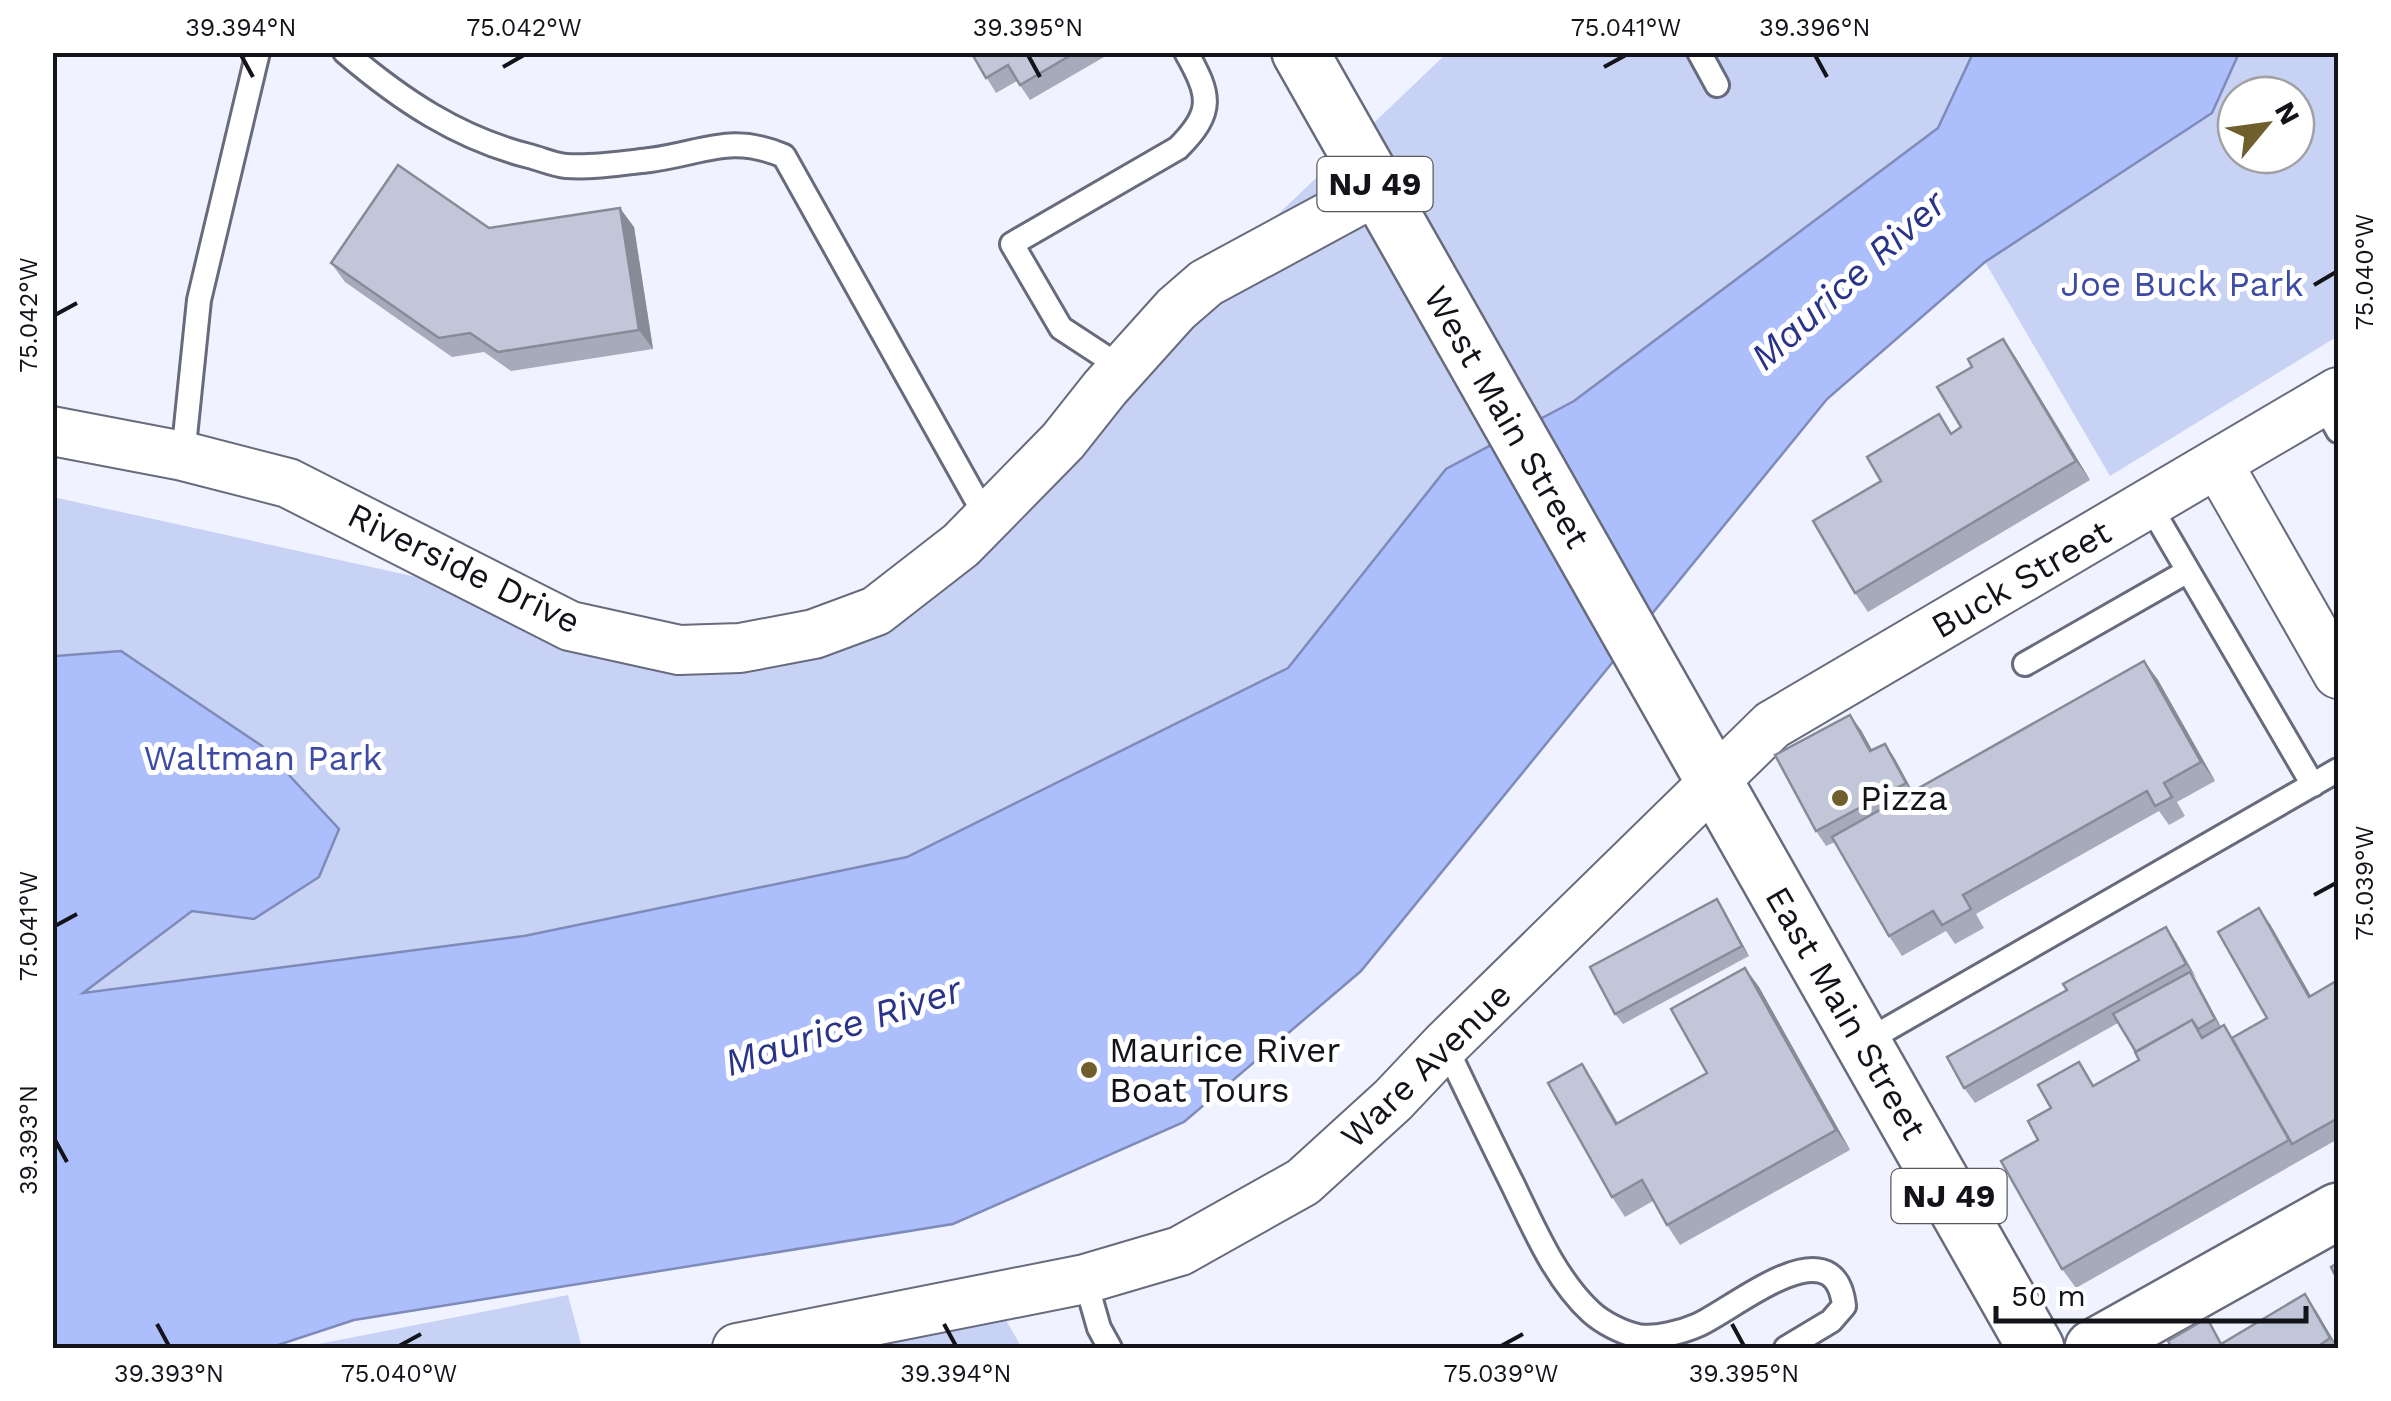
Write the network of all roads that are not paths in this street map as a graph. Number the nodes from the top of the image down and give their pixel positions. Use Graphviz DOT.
graph roads {
  1 [pos="258,52"];
  2 [pos="345,52"];
  3 [pos="1186,52"];
  4 [pos="1300,52"];
  5 [pos="1699,52"];
  6 [pos="1717,85"];
  7 [pos="1378,190"];
  8 [pos="1122,368"];
  9 [pos="2333,408"];
  10 [pos="52,431"];
  11 [pos="183,456"];
  12 [pos="2218,464"];
  13 [pos="2149,504"];
  14 [pos="986,517"];
  15 [pos="2188,571"];
  16 [pos="2026,664"];
  17 [pos="2338,674"];
  18 [pos="2338,770"];
  19 [pos="1715,781"];
  20 [pos="2313,785"];
  21 [pos="1863,1043"];
  22 [pos="1445,1046"];
  23 [pos="2338,1212"];
  24 [pos="1086,1279"];
  25 [pos="737,1348"];
  26 [pos="1110,1348"];
  27 [pos="1786,1348"];
  28 [pos="2036,1348"];
  29 [pos="2093,1348"];
  1 -- 11 [label="lane"];
  2 -- 14 [label="lane"];
  3 -- 8 [label="lane"];
  4 -- 7 [label="main road, West Main Street / NJ 49"];
  5 -- 6 [label="lane"];
  7 -- 8 [label="street, Riverside Drive"];
  7 -- 19 [label="main road, West Main Street / NJ 49"];
  8 -- 14 [label="street, Riverside Drive"];
  9 -- 12 [label="street, Buck Street"];
  10 -- 11 [label="street, Riverside Drive"];
  11 -- 14 [label="street, Riverside Drive"];
  12 -- 13 [label="street, Buck Street"];
  12 -- 17 [label="street"];
  13 -- 15 [label="lane"];
  13 -- 19 [label="street, Buck Street"];
  15 -- 16 [label="lane"];
  15 -- 20 [label="lane"];
  18 -- 20 [label="lane"];
  19 -- 21 [label="main road, East Main Street / NJ 49"];
  19 -- 22 [label="street, Ware Avenue"];
  20 -- 21 [label="lane"];
  21 -- 28 [label="main road, East Main Street / NJ 49"];
  22 -- 24 [label="street, Ware Avenue"];
  22 -- 27 [label="lane"];
  23 -- 29 [label="main road"];
  24 -- 25 [label="street, Ware Avenue"];
  24 -- 26 [label="lane"];
}
